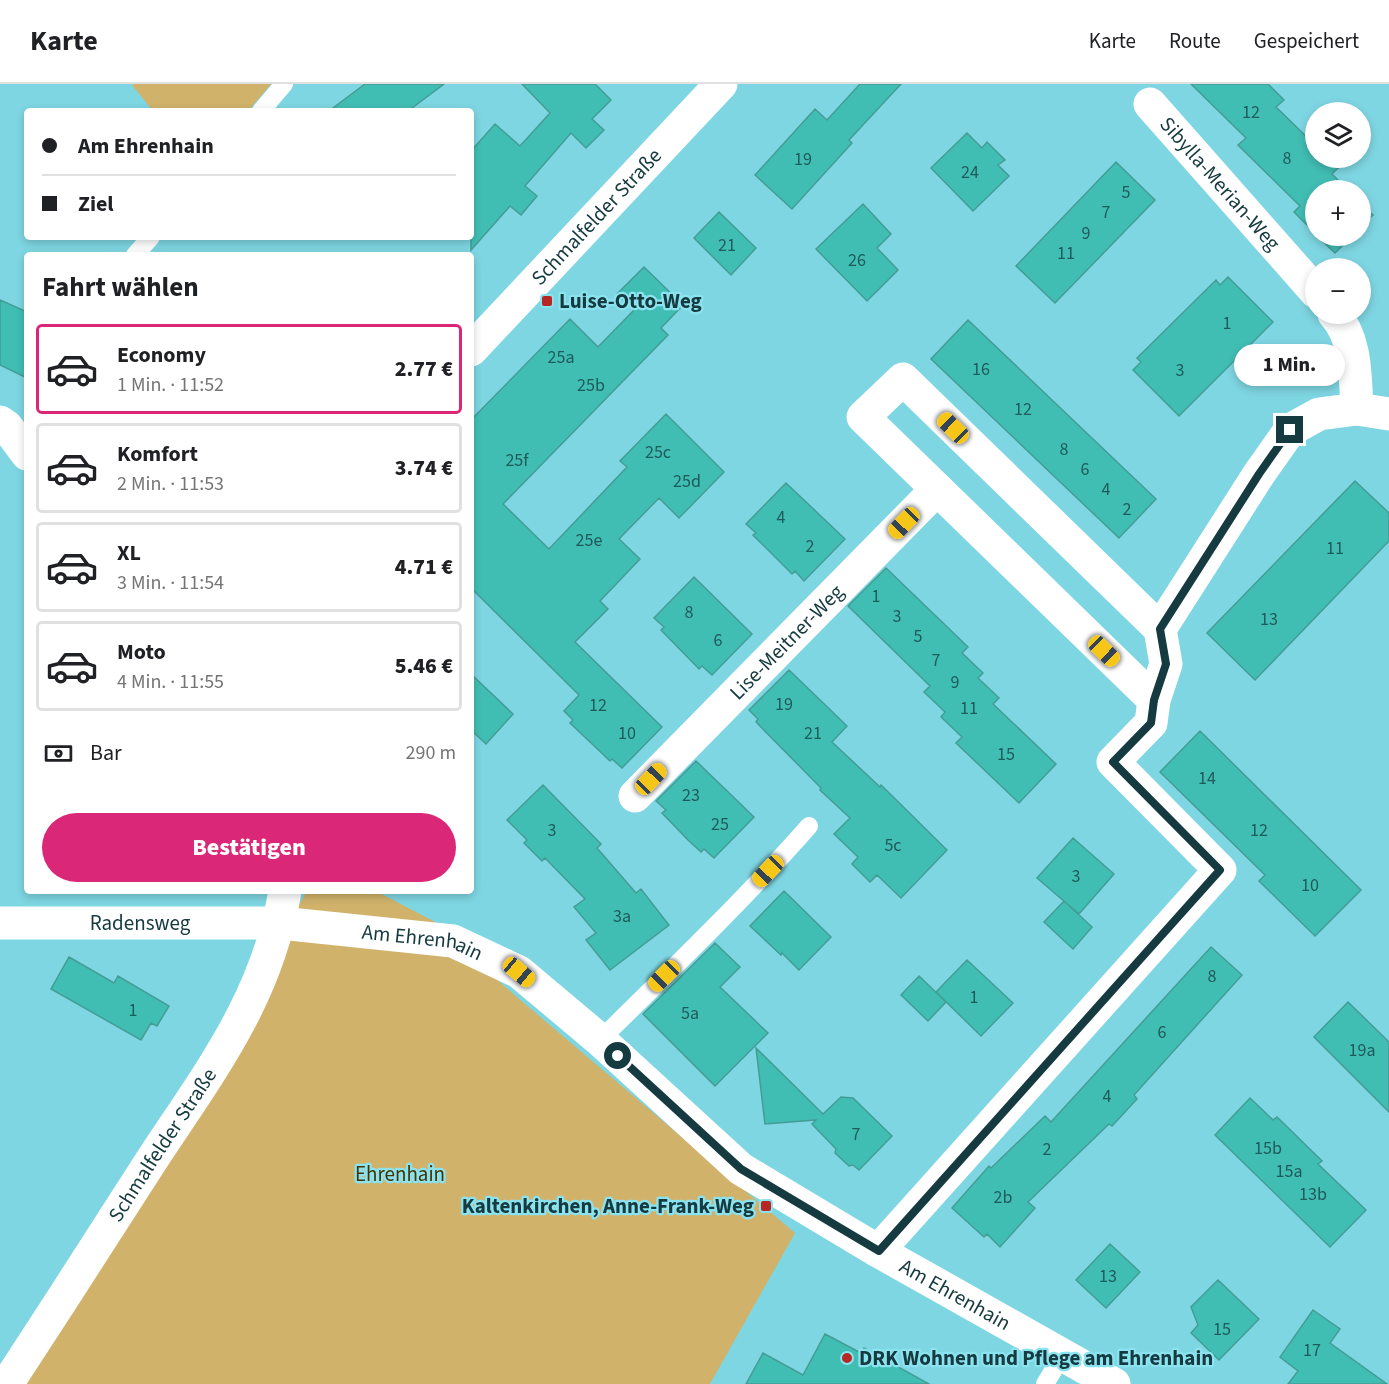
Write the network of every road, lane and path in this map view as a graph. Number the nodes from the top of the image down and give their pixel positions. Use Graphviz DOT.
graph roads {
  1 [pos="284,84"];
  2 [pos="721,84"];
  3 [pos="1150,104"];
  4 [pos="264,108"];
  5 [pos="148,240"];
  6 [pos="138,252"];
  7 [pos="1305,280"];
  8 [pos="1343,324"];
  9 [pos="474,347"];
  10 [pos="1357,410"];
  11 [pos="1389,414"];
  12 [pos="0,422"];
  13 [pos="24,450"];
  14 [pos="937,489"];
  15 [pos="1160,629"];
  16 [pos="1154,700"];
  17 [pos="635,796"];
  18 [pos="809,826"];
  19 [pos="285,894"];
  20 [pos="0,923"];
  21 [pos="280,923"];
  22 [pos="600,1040"];
  23 [pos="879,1251"];
  24 [pos="1062,1356"];
  25 [pos="7,1384"];
  26 [pos="1045,1384"];
  27 [pos="1114,1384"];
  1 -- 4 [label="lane"];
  2 -- 9 [label="street, Schmalfelder Straße"];
  3 -- 7 [label="street, Sibylla-Merian-Weg"];
  5 -- 6 [label="lane"];
  8 -- 10 [label="street"];
  10 -- 11 [label="street"];
  10 -- 15 [label="street"];
  12 -- 13 [label="street"];
  14 -- 15 [label="street"];
  14 -- 16 [label="street"];
  14 -- 17 [label="street, Lise-Meitner-Weg"];
  15 -- 16 [label="street"];
  16 -- 23 [label="street"];
  18 -- 22 [label="lane"];
  19 -- 21 [label="street, Schmalfelder Straße"];
  20 -- 21 [label="street, Radensweg"];
  21 -- 22 [label="street, Am Ehrenhain"];
  21 -- 25 [label="street, Schmalfelder Straße"];
  22 -- 23 [label="street, Am Ehrenhain"];
  23 -- 24 [label="street, Am Ehrenhain"];
  24 -- 26 [label="lane"];
  24 -- 27 [label="street, Am Ehrenhain"];
}
